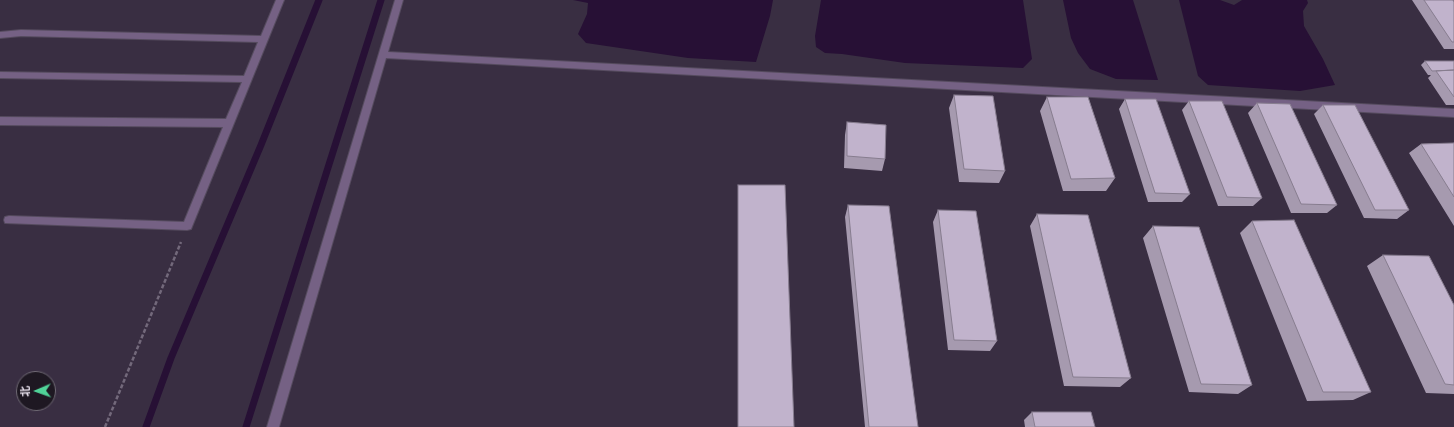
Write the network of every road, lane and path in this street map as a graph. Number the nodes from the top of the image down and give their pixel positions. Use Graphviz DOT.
graph roads {
  1 [pos="280,0"];
  2 [pos="399,0"];
  3 [pos="0,35"];
  4 [pos="264,40"];
  5 [pos="383,55"];
  6 [pos="0,75"];
  7 [pos="248,79"];
  8 [pos="1454,113"];
  9 [pos="0,121"];
  10 [pos="230,123"];
  11 [pos="9,220"];
  12 [pos="187,226"];
  13 [pos="105,427"];
  14 [pos="273,427"];
  1 -- 4 [label="street"];
  2 -- 5 [label="street"];
  3 -- 4 [label="street"];
  4 -- 7 [label="street"];
  5 -- 8 [label="street"];
  5 -- 14 [label="street"];
  6 -- 7 [label="street"];
  7 -- 10 [label="street"];
  9 -- 10 [label="street"];
  10 -- 12 [label="street"];
  11 -- 12 [label="street"];
  12 -- 13 [label="path"];
}
